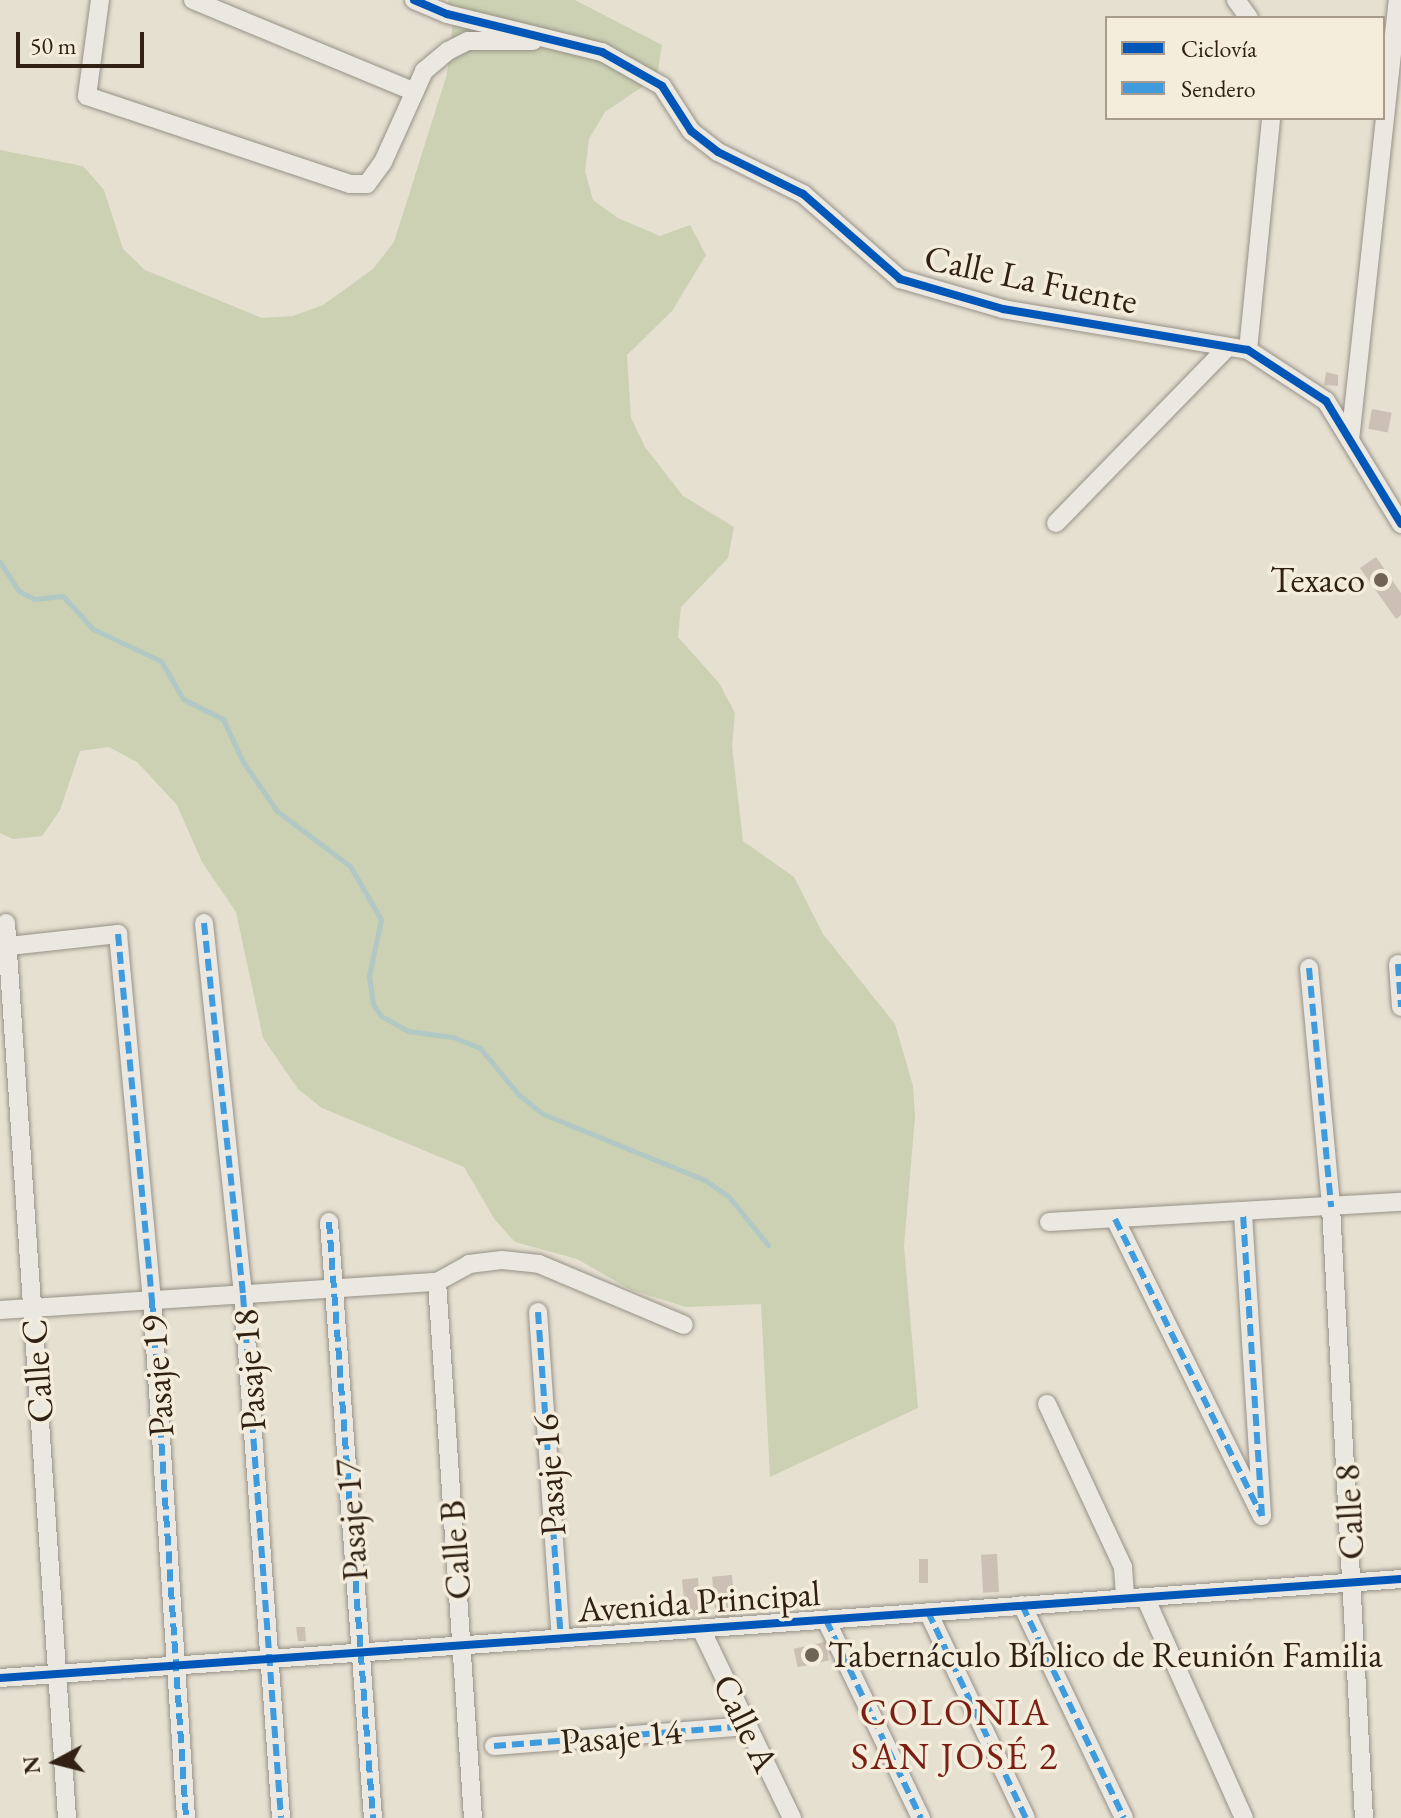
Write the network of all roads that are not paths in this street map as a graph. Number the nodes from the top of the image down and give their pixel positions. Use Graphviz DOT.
graph roads {
  1 [pos="100,0"];
  2 [pos="193,0"];
  3 [pos="414,0"];
  4 [pos="1398,0"];
  5 [pos="567,40"];
  6 [pos="415,92"];
  7 [pos="1385,119"];
  8 [pos="1271,120"];
  9 [pos="1385,120"];
  10 [pos="1228,347"];
  11 [pos="1248,350"];
  12 [pos="1350,440"];
  13 [pos="1056,523"];
  14 [pos="1401,524"];
  15 [pos="6,923"];
  16 [pos="204,923"];
  17 [pos="3,947"];
  18 [pos="1398,964"];
  19 [pos="1309,968"];
  20 [pos="1401,1007"];
  21 [pos="1401,1202"];
  22 [pos="1331,1207"];
  23 [pos="1243,1212"];
  24 [pos="1115,1219"];
  25 [pos="329,1222"];
  26 [pos="1049,1222"];
  27 [pos="437,1282"];
  28 [pos="334,1289"];
  29 [pos="243,1295"];
  30 [pos="152,1300"];
  31 [pos="32,1308"];
  32 [pos="0,1310"];
  33 [pos="538,1312"];
  34 [pos="684,1325"];
  35 [pos="1047,1404"];
  36 [pos="1401,1579"];
  37 [pos="1354,1582"];
  38 [pos="1145,1597"];
  39 [pos="1125,1598"];
  40 [pos="1022,1605"];
  41 [pos="928,1612"];
  42 [pos="826,1620"];
  43 [pos="701,1629"];
  44 [pos="561,1638"];
  45 [pos="461,1645"];
  46 [pos="361,1652"];
  47 [pos="270,1659"];
  48 [pos="176,1666"];
  49 [pos="57,1674"];
  50 [pos="0,1678"];
  51 [pos="748,1726"];
  52 [pos="494,1746"];
  53 [pos="1364,1817"];
  54 [pos="67,1818"];
  55 [pos="186,1818"];
  56 [pos="281,1818"];
  57 [pos="373,1818"];
  58 [pos="473,1818"];
  59 [pos="792,1818"];
  60 [pos="921,1818"];
  61 [pos="1026,1818"];
  62 [pos="1124,1818"];
  63 [pos="1244,1818"];
  1 -- 6 [label="street"];
  2 -- 6 [label="street"];
  3 -- 5 [label="street, Calle La Fuente"];
  4 -- 7 [label="street"];
  5 -- 6 [label="street"];
  5 -- 10 [label="street, Calle La Fuente"];
  8 -- 11 [label="street"];
  9 -- 12 [label="street"];
  10 -- 11 [label="street, Calle La Fuente"];
  10 -- 13 [label="street"];
  11 -- 12 [label="street, Calle La Fuente"];
  12 -- 14 [label="street, Calle La Fuente"];
  15 -- 17 [label="street, Calle C"];
  16 -- 29 [label="street, Pasaje 18"];
  17 -- 30 [label="street, Pasaje 19"];
  17 -- 31 [label="street, Calle C"];
  18 -- 20 [label="street"];
  19 -- 22 [label="street, Calle 8"];
  21 -- 22 [label="street"];
  22 -- 23 [label="street"];
  22 -- 37 [label="street, Calle 8"];
  23 -- 24 [label="street"];
  23 -- 24 [label="street"];
  24 -- 26 [label="street"];
  25 -- 28 [label="street, Pasaje 17"];
  27 -- 28 [label="street"];
  27 -- 34 [label="street"];
  27 -- 45 [label="street, Calle B"];
  28 -- 29 [label="street"];
  28 -- 46 [label="street, Pasaje 17"];
  29 -- 30 [label="street"];
  29 -- 47 [label="street, Pasaje 18"];
  30 -- 31 [label="street"];
  30 -- 48 [label="street, Pasaje 19"];
  31 -- 32 [label="street"];
  31 -- 49 [label="street, Calle C"];
  33 -- 44 [label="street, Pasaje 16"];
  35 -- 39 [label="street"];
  36 -- 37 [label="street, Avenida Principal"];
  37 -- 38 [label="street, Avenida Principal"];
  37 -- 53 [label="street, Calle 8"];
  38 -- 39 [label="street, Avenida Principal"];
  38 -- 63 [label="street"];
  39 -- 40 [label="street, Avenida Principal"];
  40 -- 41 [label="street, Avenida Principal"];
  40 -- 62 [label="street"];
  41 -- 42 [label="street, Avenida Principal"];
  41 -- 61 [label="street"];
  42 -- 43 [label="street, Avenida Principal"];
  42 -- 60 [label="street"];
  43 -- 44 [label="street, Avenida Principal"];
  43 -- 51 [label="street, Calle A"];
  44 -- 45 [label="street, Avenida Principal"];
  45 -- 46 [label="street, Avenida Principal"];
  45 -- 58 [label="street, Calle B"];
  46 -- 47 [label="street, Avenida Principal"];
  46 -- 57 [label="street, Pasaje 17"];
  47 -- 48 [label="street, Avenida Principal"];
  47 -- 56 [label="street, Pasaje 18"];
  48 -- 49 [label="street, Avenida Principal"];
  48 -- 55 [label="street, Pasaje 19"];
  49 -- 50 [label="street, Avenida Principal"];
  49 -- 54 [label="street, Calle C"];
  51 -- 52 [label="street, Pasaje 14"];
  51 -- 59 [label="street, Calle A"];
}
